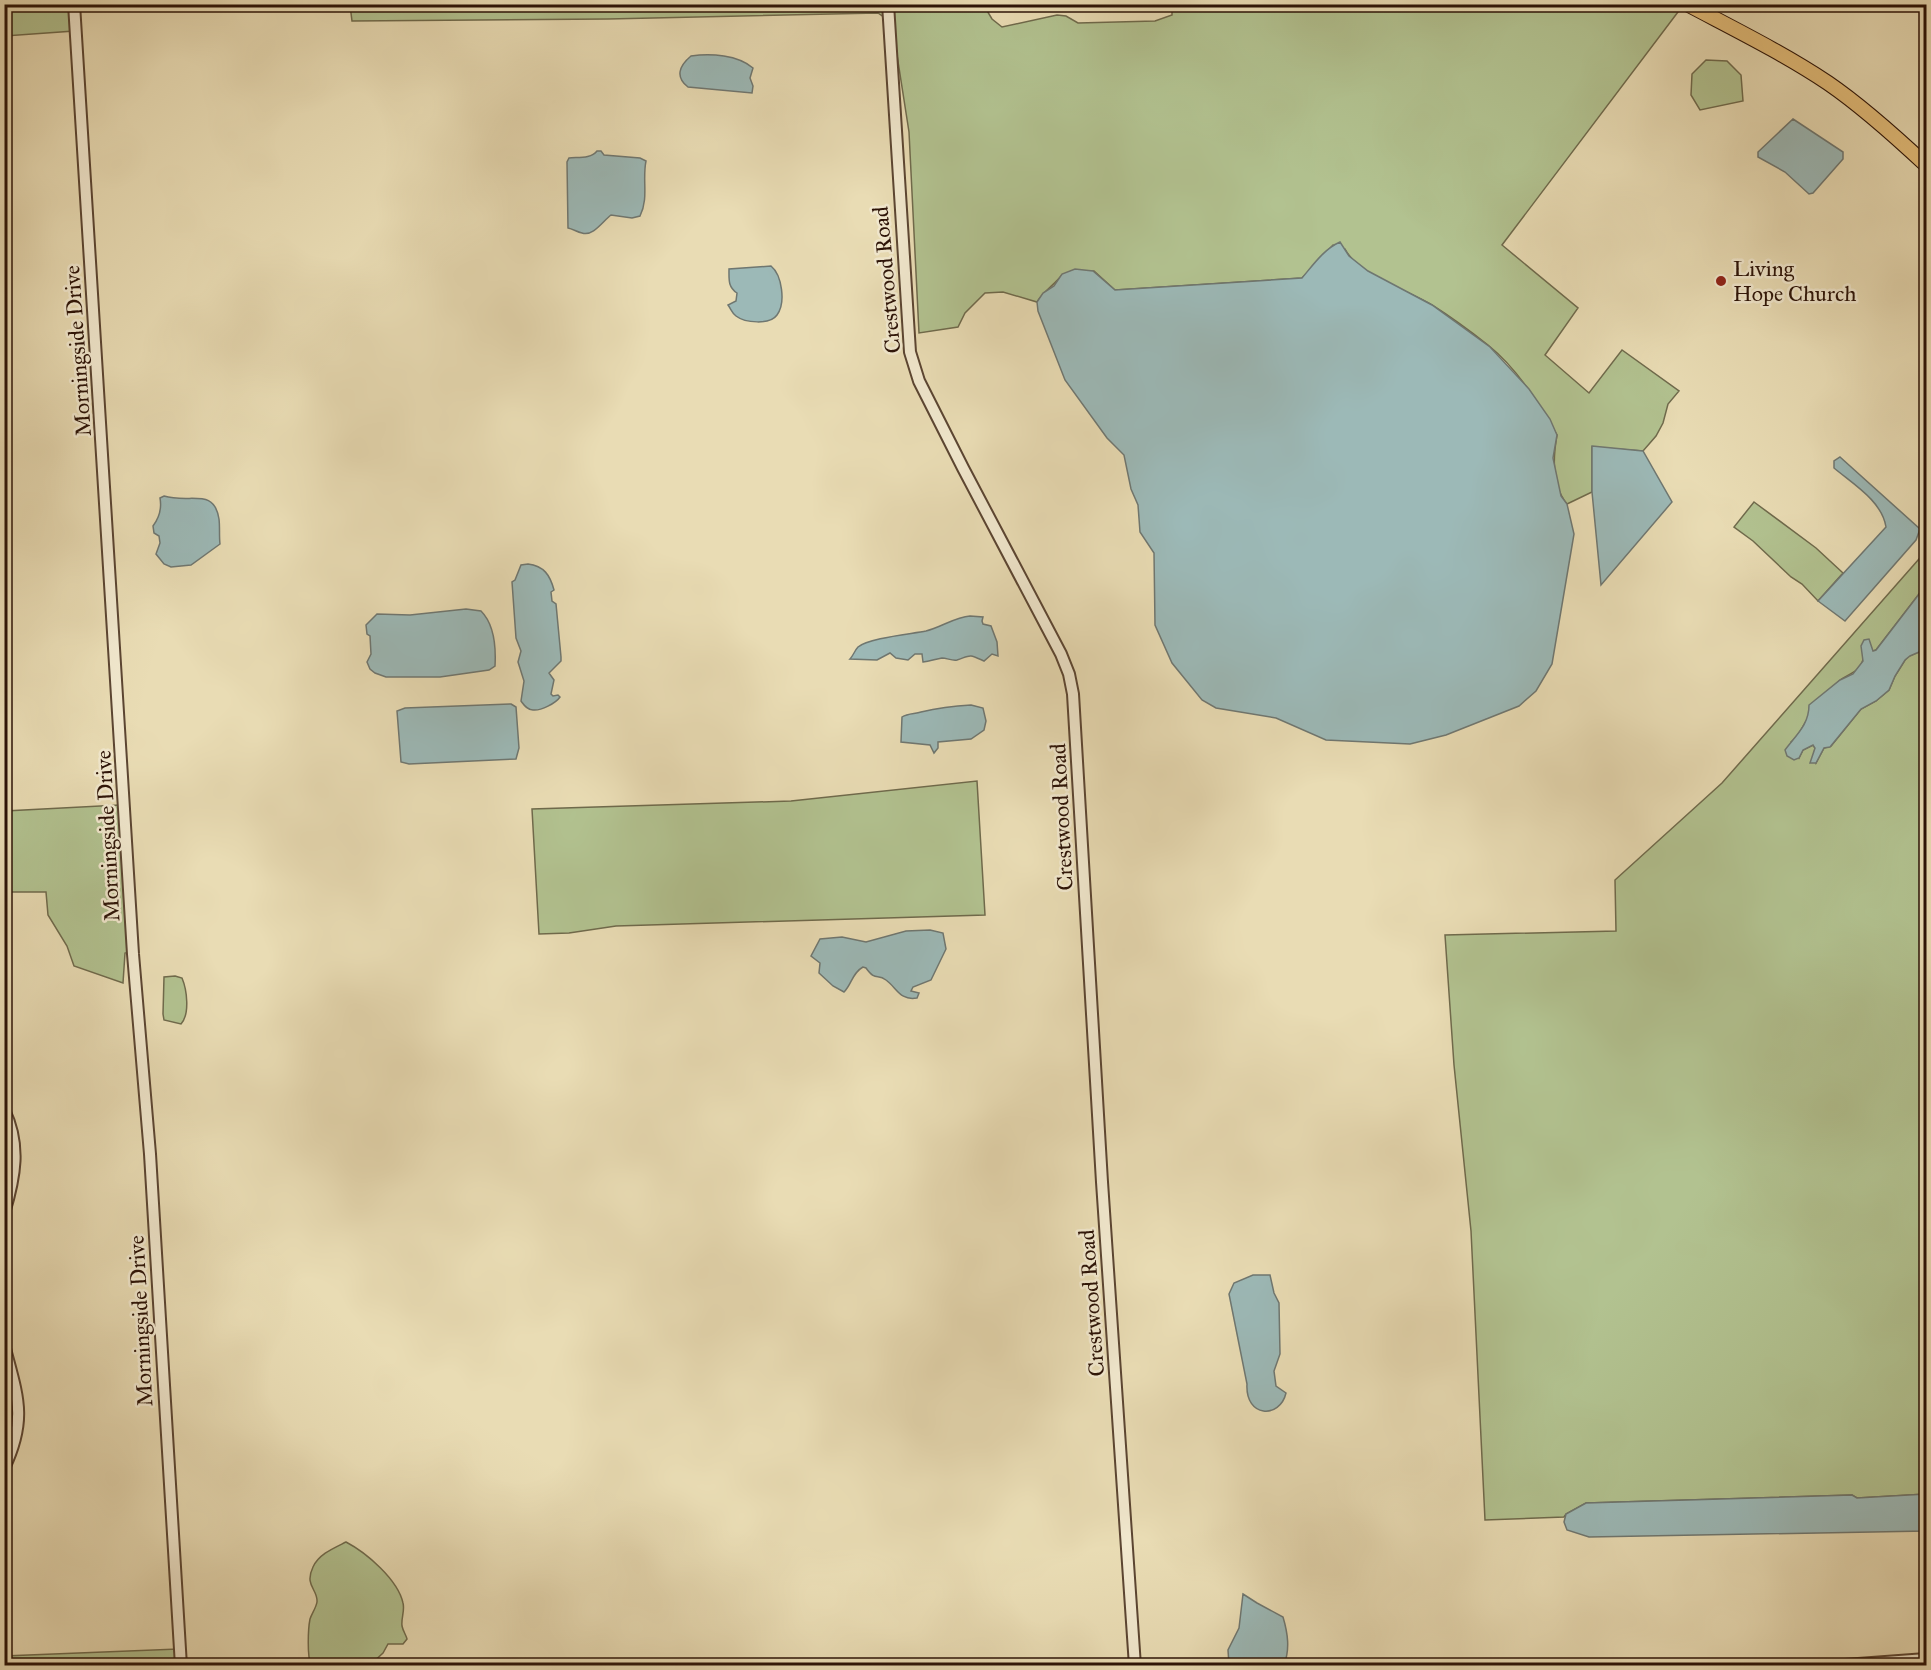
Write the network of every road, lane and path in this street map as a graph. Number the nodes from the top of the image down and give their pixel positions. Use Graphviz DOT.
graph roads {
  1 [pos="74,4"];
  2 [pos="888,4"];
  3 [pos="1687,4"];
  4 [pos="1926,165"];
  5 [pos="4,1110"];
  6 [pos="4,1213"];
  7 [pos="4,1345"];
  8 [pos="4,1468"];
  9 [pos="1926,1659"];
  10 [pos="181,1665"];
  11 [pos="1135,1665"];
  12 [pos="1831,1665"];
  1 -- 10 [label="street, Morningside Drive"];
  2 -- 11 [label="street, Crestwood Road"];
  3 -- 4 [label="main road"];
  5 -- 6 [label="street"];
  7 -- 8 [label="street"];
  9 -- 12 [label="street"];
}
